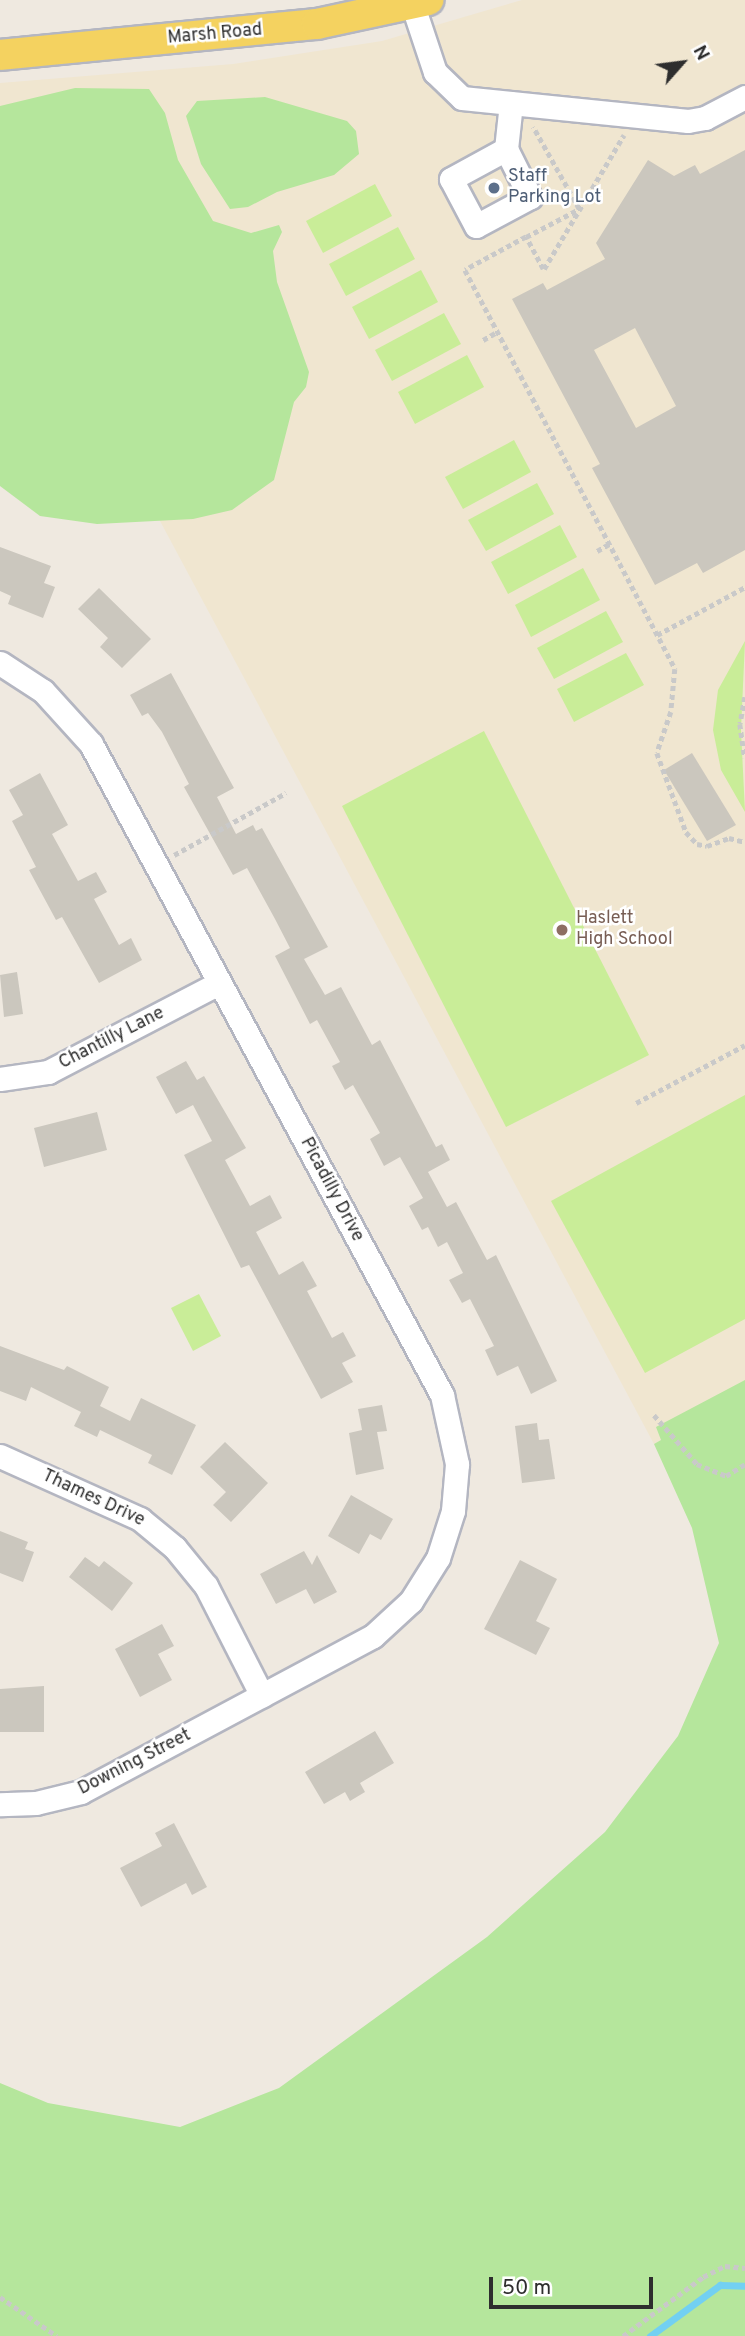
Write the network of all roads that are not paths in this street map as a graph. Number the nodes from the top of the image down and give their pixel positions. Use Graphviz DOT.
graph roads {
  1 [pos="417,2"];
  2 [pos="0,55"];
  3 [pos="745,97"];
  4 [pos="511,103"];
  5 [pos="506,149"];
  6 [pos="0,663"];
  7 [pos="219,983"];
  8 [pos="0,1079"];
  9 [pos="0,1456"];
  10 [pos="262,1696"];
  11 [pos="0,1804"];
  1 -- 2 [label="main road, Marsh Road"];
  1 -- 4 [label="street"];
  3 -- 4 [label="street"];
  4 -- 5 [label="street"];
  6 -- 7 [label="street, Picadilly Drive"];
  7 -- 8 [label="street, Chantilly Lane"];
  7 -- 10 [label="street, Picadilly Drive"];
  9 -- 10 [label="street, Thames Drive"];
  10 -- 11 [label="street, Downing Street"];
}
